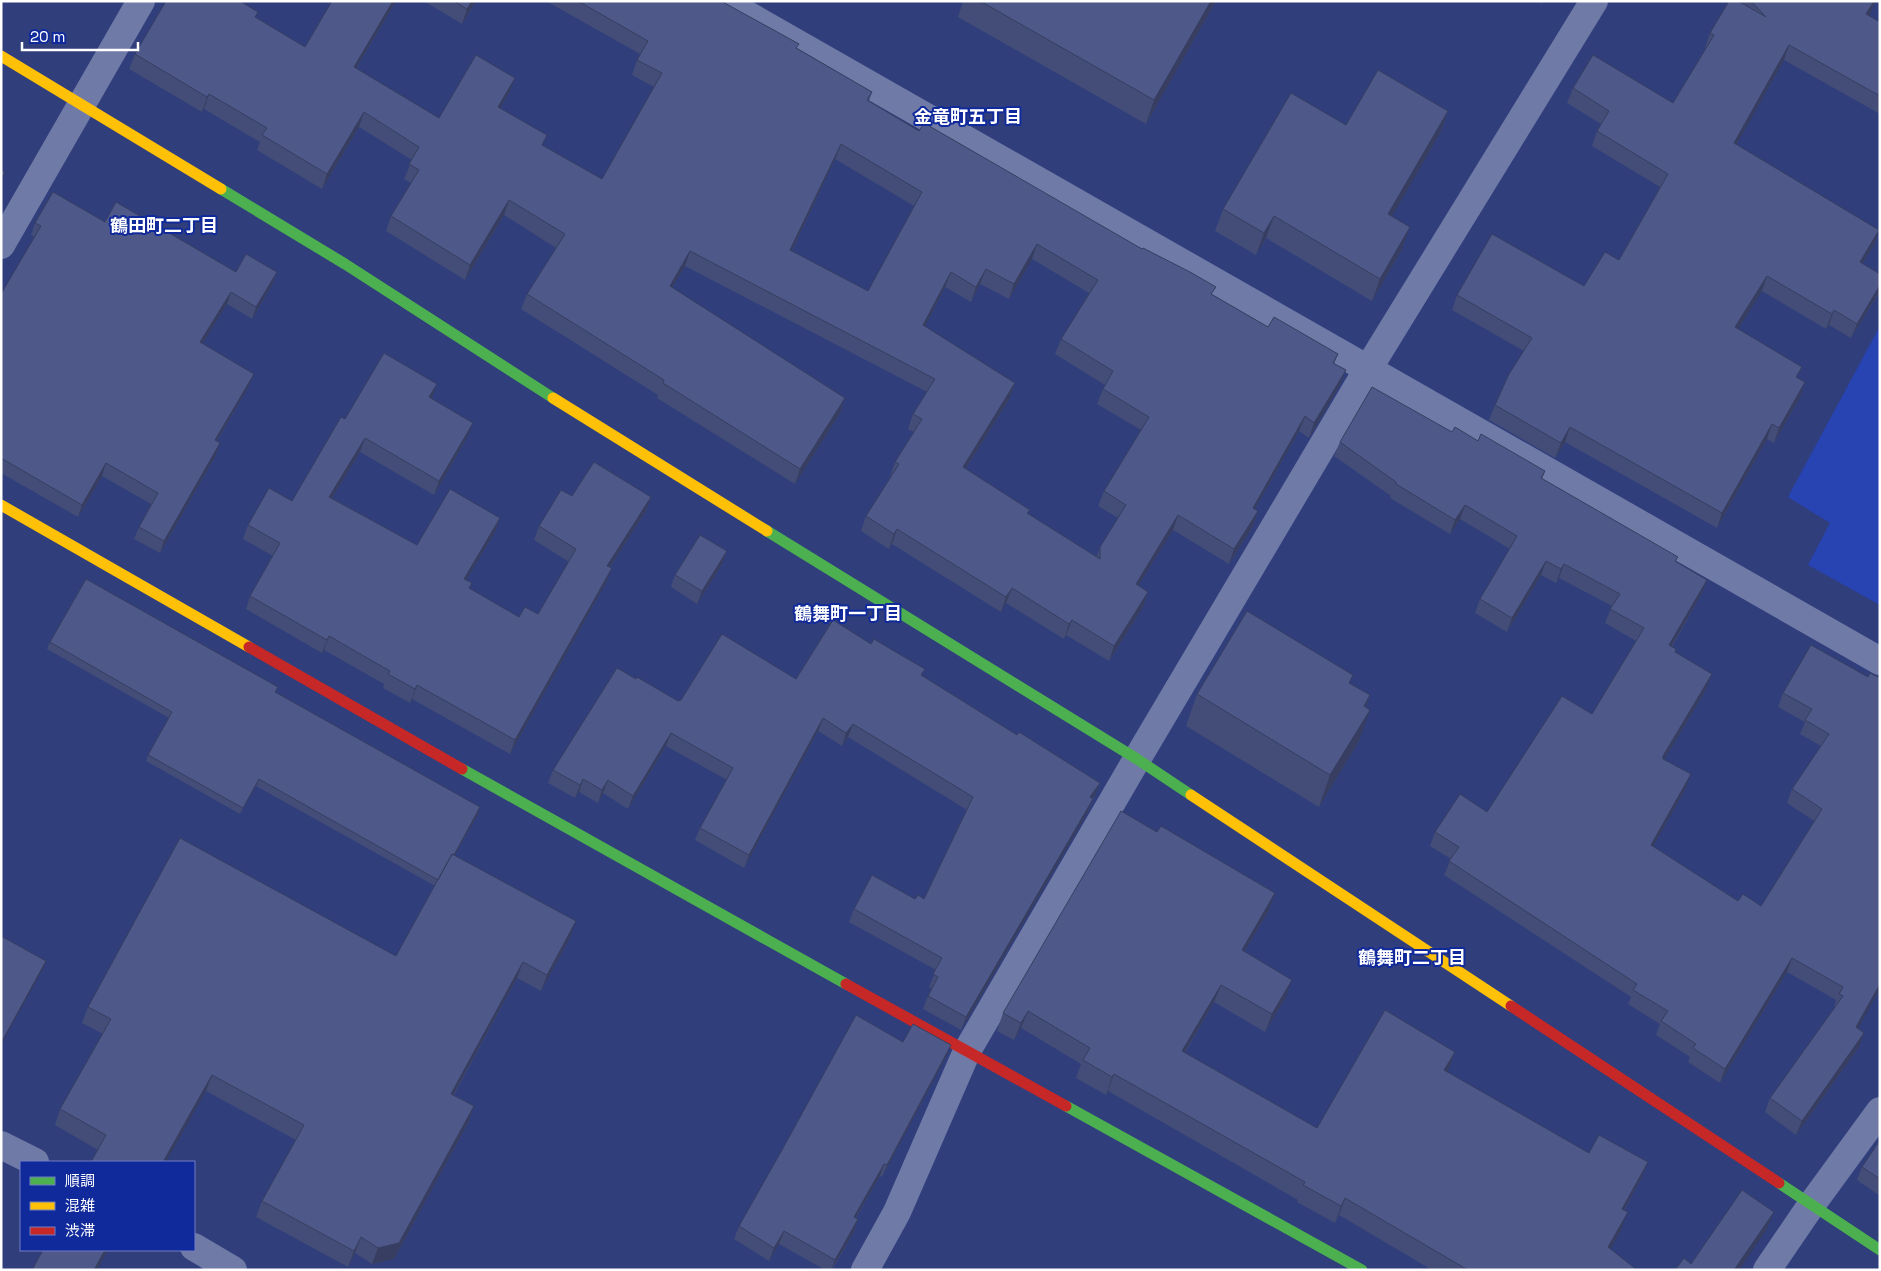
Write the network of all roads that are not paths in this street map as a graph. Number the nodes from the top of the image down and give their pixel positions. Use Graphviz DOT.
graph roads {
  1 [pos="141,1"];
  2 [pos="723,1"];
  3 [pos="1594,1"];
  4 [pos="1,56"];
  5 [pos="81,105"];
  6 [pos="1,245"];
  7 [pos="1368,369"];
  8 [pos="1,505"];
  9 [pos="1880,661"];
  10 [pos="1137,759"];
  11 [pos="967,1051"];
  12 [pos="1880,1111"];
  13 [pos="1,1145"];
  14 [pos="33,1161"];
  15 [pos="1812,1204"];
  16 [pos="195,1248"];
  17 [pos="1880,1250"];
  18 [pos="232,1270"];
  19 [pos="865,1270"];
  20 [pos="1362,1270"];
  21 [pos="1767,1270"];
  1 -- 5 [label="street"];
  2 -- 7 [label="street"];
  3 -- 7 [label="street"];
  4 -- 5 [label="street"];
  5 -- 6 [label="street"];
  5 -- 10 [label="street"];
  7 -- 9 [label="street"];
  7 -- 10 [label="street"];
  8 -- 11 [label="street"];
  10 -- 11 [label="street"];
  10 -- 15 [label="street"];
  11 -- 19 [label="street"];
  11 -- 20 [label="street"];
  12 -- 15 [label="street"];
  13 -- 14 [label="street"];
  15 -- 17 [label="street"];
  15 -- 21 [label="street"];
  16 -- 18 [label="street"];
}
